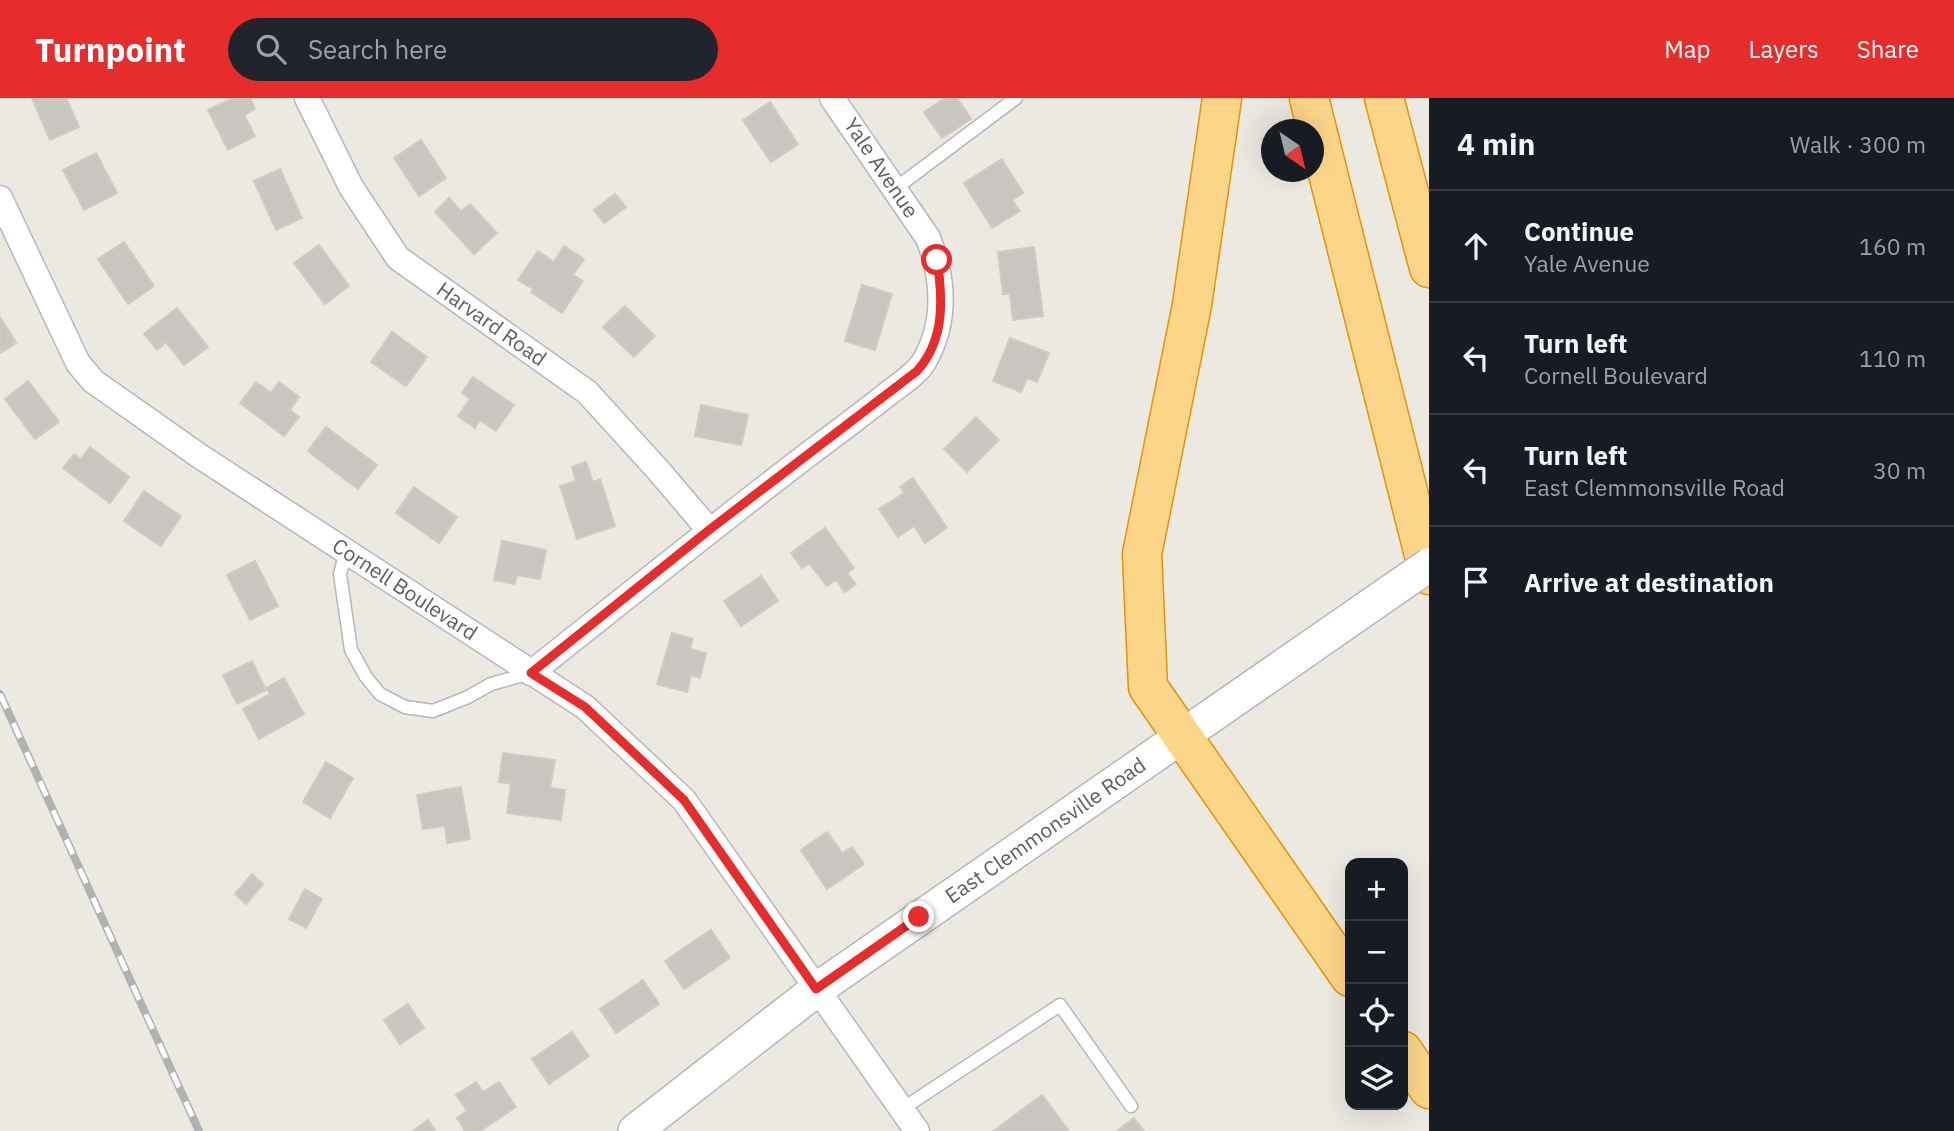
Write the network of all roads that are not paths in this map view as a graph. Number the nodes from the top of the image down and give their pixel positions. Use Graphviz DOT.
graph roads {
  1 [pos="307,98"];
  2 [pos="832,98"];
  3 [pos="1016,98"];
  4 [pos="1222,98"];
  5 [pos="1309,98"];
  6 [pos="1384,98"];
  7 [pos="896,188"];
  8 [pos="0,198"];
  9 [pos="1429,268"];
  10 [pos="709,530"];
  11 [pos="346,551"];
  12 [pos="1429,565"];
  13 [pos="1415,580"];
  14 [pos="531,673"];
  15 [pos="1181,736"];
  16 [pos="1345,970"];
  17 [pos="816,989"];
  18 [pos="1408,1058"];
  19 [pos="1429,1089"];
  20 [pos="1130,1106"];
  21 [pos="902,1109"];
  22 [pos="635,1131"];
  23 [pos="918,1131"];
  1 -- 10 [label="street, Harvard Road"];
  2 -- 7 [label="street, Yale Avenue"];
  3 -- 7 [label="lane"];
  4 -- 15 [label="highway"];
  5 -- 13 [label="highway"];
  6 -- 9 [label="highway"];
  7 -- 10 [label="street, Yale Avenue"];
  8 -- 11 [label="street, Cornell Boulevard"];
  10 -- 14 [label="street, Yale Avenue"];
  11 -- 14 [label="street, Cornell Boulevard"];
  11 -- 14 [label="lane"];
  12 -- 13 [label="main road, East Clemmonsville Road, bridge"];
  13 -- 15 [label="main road, East Clemmonsville Road"];
  14 -- 17 [label="street, Cornell Boulevard"];
  15 -- 16 [label="highway"];
  15 -- 17 [label="main road, East Clemmonsville Road"];
  17 -- 21 [label="street, Cornell Boulevard"];
  17 -- 22 [label="main road, East Clemmonsville Road"];
  18 -- 19 [label="highway"];
  20 -- 21 [label="lane"];
  21 -- 23 [label="street, Cornell Boulevard"];
}
